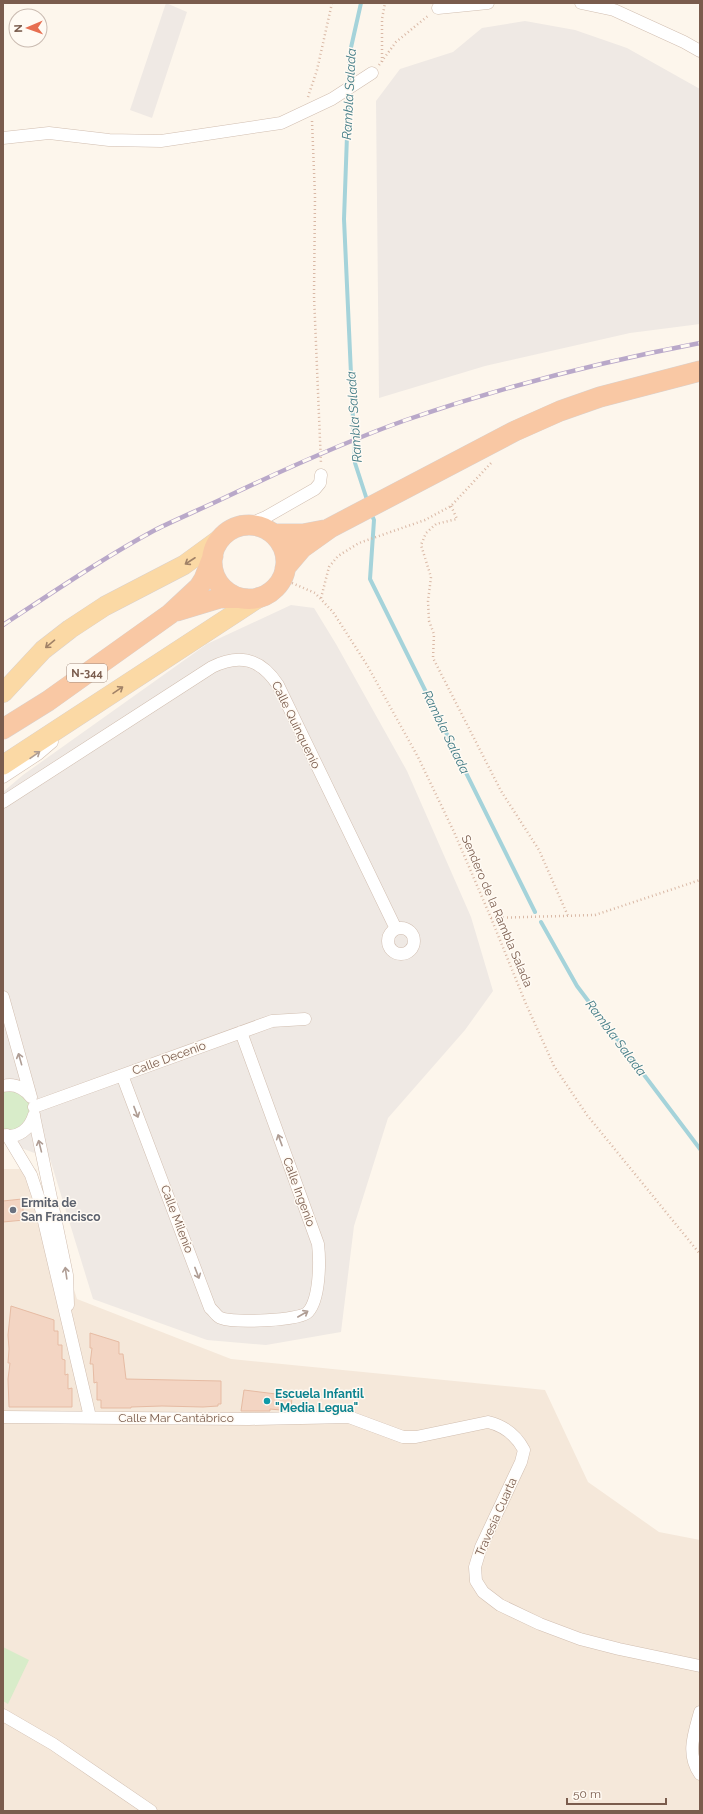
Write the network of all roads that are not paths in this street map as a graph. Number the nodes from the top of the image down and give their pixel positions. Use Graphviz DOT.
graph roads {
  1 [pos="488,3"];
  2 [pos="581,3"];
  3 [pos="438,8"];
  4 [pos="700,51"];
  5 [pos="372,73"];
  6 [pos="3,138"];
  7 [pos="700,371"];
  8 [pos="321,475"];
  9 [pos="276,511"];
  10 [pos="245,526"];
  11 [pos="330,528"];
  12 [pos="273,533"];
  13 [pos="221,538"];
  14 [pos="213,556"];
  15 [pos="283,574"];
  16 [pos="260,597"];
  17 [pos="240,598"];
  18 [pos="170,614"];
  19 [pos="3,693"];
  20 [pos="101,702"];
  21 [pos="3,728"];
  22 [pos="3,765"];
  23 [pos="3,777"];
  24 [pos="3,802"];
  25 [pos="396,929"];
  26 [pos="3,997"];
  27 [pos="305,1019"];
  28 [pos="241,1032"];
  29 [pos="122,1076"];
  30 [pos="3,1086"];
  31 [pos="33,1107"];
  32 [pos="5,1135"];
  33 [pos="265,1319"];
  34 [pos="69,1326"];
  35 [pos="3,1417"];
  36 [pos="90,1417"];
  37 [pos="349,1417"];
  38 [pos="700,1666"];
  39 [pos="700,1712"];
  40 [pos="3,1715"];
  41 [pos="700,1774"];
  42 [pos="151,1811"];
  1 -- 3 [label="street"];
  2 -- 4 [label="street"];
  5 -- 6 [label="street"];
  7 -- 11 [label="highway"];
  8 -- 9 [label="street"];
  9 -- 10 [label="street"];
  9 -- 12 [label="street"];
  10 -- 12 [label="highway"];
  10 -- 13 [label="highway"];
  11 -- 12 [label="highway"];
  11 -- 15 [label="highway"];
  12 -- 15 [label="highway"];
  13 -- 14 [label="highway"];
  13 -- 19 [label="main road, one-way"];
  14 -- 17 [label="highway"];
  14 -- 18 [label="highway, N-344"];
  15 -- 16 [label="highway"];
  16 -- 17 [label="highway"];
  20 -- 16 [label="main road, one-way"];
  17 -- 18 [label="highway, N-344"];
  18 -- 21 [label="highway, N-344"];
  20 -- 22 [label="main road"];
  23 -- 20 [label="street, one-way"];
  24 -- 25 [label="street, Calle Quinquenio"];
  31 -- 26 [label="street, one-way"];
  27 -- 28 [label="street, Calle Decenio"];
  28 -- 29 [label="street, Calle Decenio"];
  33 -- 28 [label="street, Calle Ingenio, one-way"];
  29 -- 31 [label="street, Calle Decenio"];
  29 -- 33 [label="street, Calle Milenio, one-way"];
  30 -- 31 [label="street"];
  31 -- 32 [label="street"];
  34 -- 31 [label="street, one-way"];
  32 -- 34 [label="street"];
  34 -- 36 [label="street"];
  35 -- 36 [label="street, Calle Mar Cantábrico"];
  36 -- 37 [label="street, Calle Mar Cantábrico"];
  37 -- 38 [label="street, Travesía Cuarta"];
  39 -- 41 [label="street"];
  40 -- 42 [label="street"];
}
